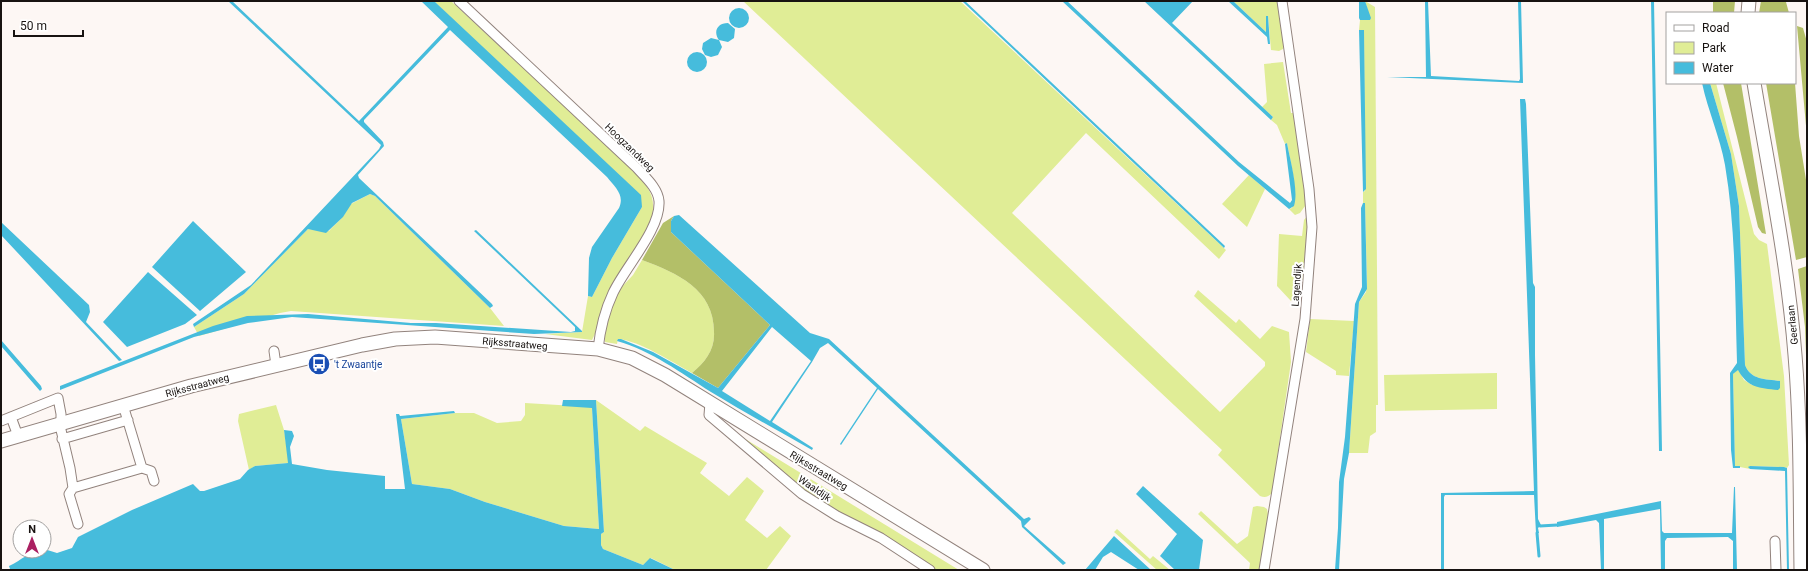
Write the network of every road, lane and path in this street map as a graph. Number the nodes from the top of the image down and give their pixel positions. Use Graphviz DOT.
graph roads {
  1 [pos="459,1"];
  2 [pos="1282,1"];
  3 [pos="1749,1"];
  4 [pos="1748,12"];
  5 [pos="1754,84"];
  6 [pos="598,349"];
  7 [pos="274,351"];
  8 [pos="276,365"];
  9 [pos="710,403"];
  10 [pos="123,405"];
  11 [pos="11,417"];
  12 [pos="128,420"];
  13 [pos="1,421"];
  14 [pos="61,423"];
  15 [pos="18,436"];
  16 [pos="62,438"];
  17 [pos="1,441"];
  18 [pos="142,468"];
  19 [pos="154,481"];
  20 [pos="73,488"];
  21 [pos="78,524"];
  22 [pos="1776,541"];
  23 [pos="930,570"];
  24 [pos="983,570"];
  25 [pos="1264,570"];
  26 [pos="1776,570"];
  27 [pos="1801,570"];
  1 -- 6 [label="street, Hoogzandweg"];
  2 -- 25 [label="street, Lagendijk"];
  3 -- 4 [label="street"];
  5 -- 27 [label="street, Geerlaan"];
  6 -- 8 [label="street, Rijksstraatweg"];
  6 -- 9 [label="street, Rijksstraatweg"];
  7 -- 8 [label="street"];
  8 -- 10 [label="street, Rijksstraatweg"];
  9 -- 23 [label="street, Waaldijk"];
  9 -- 24 [label="street, Rijksstraatweg"];
  10 -- 12 [label="street"];
  10 -- 14 [label="street, Rijksstraatweg"];
  11 -- 13 [label="street"];
  11 -- 14 [label="street"];
  11 -- 15 [label="street"];
  12 -- 16 [label="street"];
  12 -- 18 [label="street"];
  14 -- 15 [label="street, Rijksstraatweg"];
  14 -- 16 [label="street"];
  15 -- 17 [label="street, Rijksstraatweg"];
  16 -- 20 [label="street"];
  18 -- 19 [label="street"];
  18 -- 20 [label="street"];
  20 -- 21 [label="street"];
  22 -- 26 [label="street"];
}
